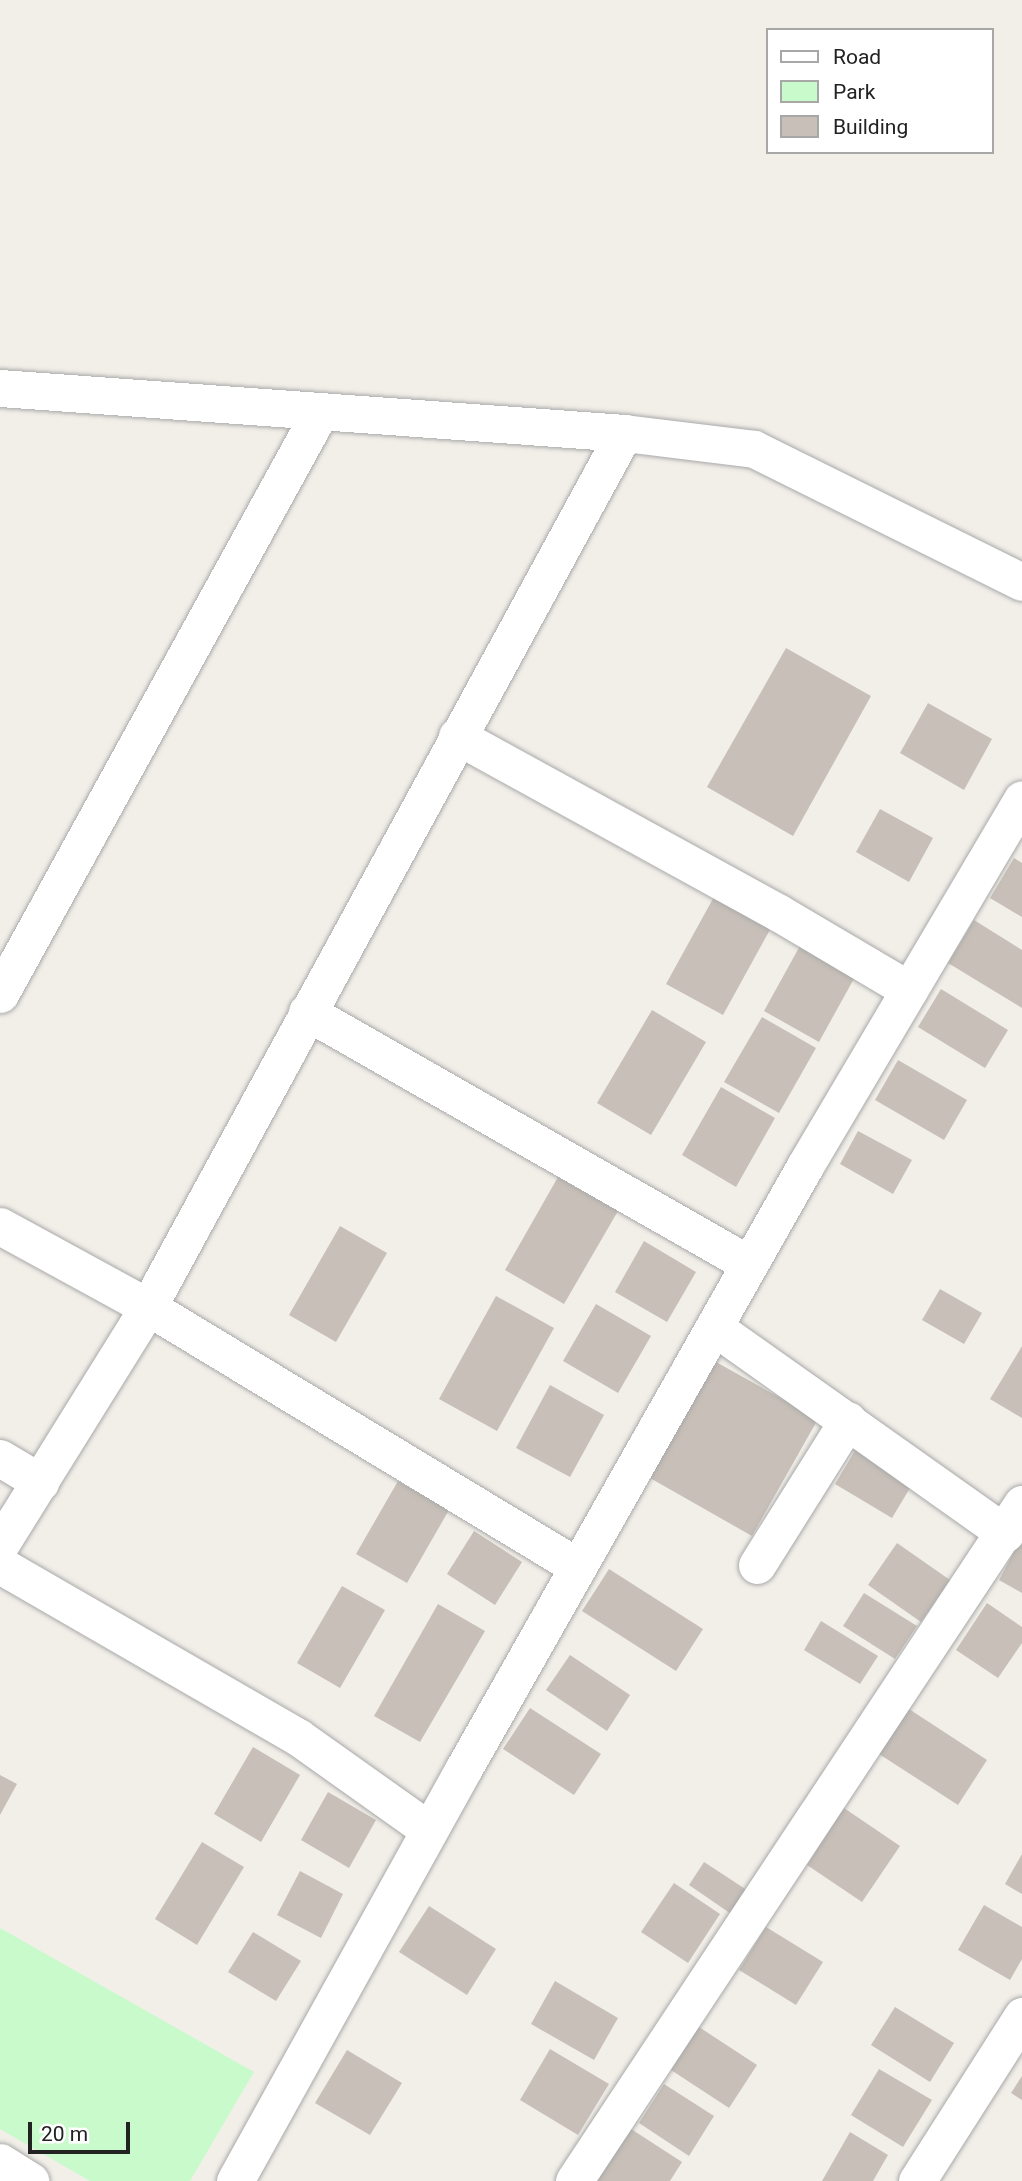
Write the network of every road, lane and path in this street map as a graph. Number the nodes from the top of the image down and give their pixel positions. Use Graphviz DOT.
graph roads {
  1 [pos="0,388"];
  2 [pos="320,412"];
  3 [pos="624,433"];
  4 [pos="1022,582"];
  5 [pos="457,736"];
  6 [pos="1022,799"];
  7 [pos="909,990"];
  8 [pos="0,994"];
  9 [pos="307,1012"];
  10 [pos="0,1226"];
  11 [pos="749,1264"];
  12 [pos="148,1307"];
  13 [pos="714,1327"];
  14 [pos="848,1420"];
  15 [pos="0,1458"];
  16 [pos="40,1482"];
  17 [pos="1013,1519"];
  18 [pos="0,1545"];
  19 [pos="0,1565"];
  20 [pos="757,1565"];
  21 [pos="578,1567"];
  22 [pos="429,1830"];
  23 [pos="1022,2015"];
  24 [pos="0,2162"];
  25 [pos="31,2181"];
  26 [pos="235,2181"];
  27 [pos="573,2181"];
  28 [pos="917,2181"];
  1 -- 2 [label="street"];
  2 -- 3 [label="street"];
  2 -- 8 [label="street"];
  3 -- 4 [label="street"];
  3 -- 5 [label="street"];
  5 -- 7 [label="street"];
  5 -- 9 [label="street"];
  6 -- 7 [label="street"];
  7 -- 11 [label="street"];
  9 -- 11 [label="street"];
  9 -- 12 [label="street"];
  10 -- 12 [label="street"];
  11 -- 13 [label="street"];
  12 -- 16 [label="street"];
  12 -- 21 [label="street"];
  13 -- 14 [label="street"];
  13 -- 21 [label="street"];
  14 -- 17 [label="street"];
  14 -- 20 [label="street"];
  15 -- 16 [label="street"];
  16 -- 18 [label="street"];
  17 -- 27 [label="street"];
  19 -- 22 [label="street"];
  21 -- 22 [label="street"];
  22 -- 26 [label="street"];
  23 -- 28 [label="street"];
  24 -- 25 [label="street"];
}
